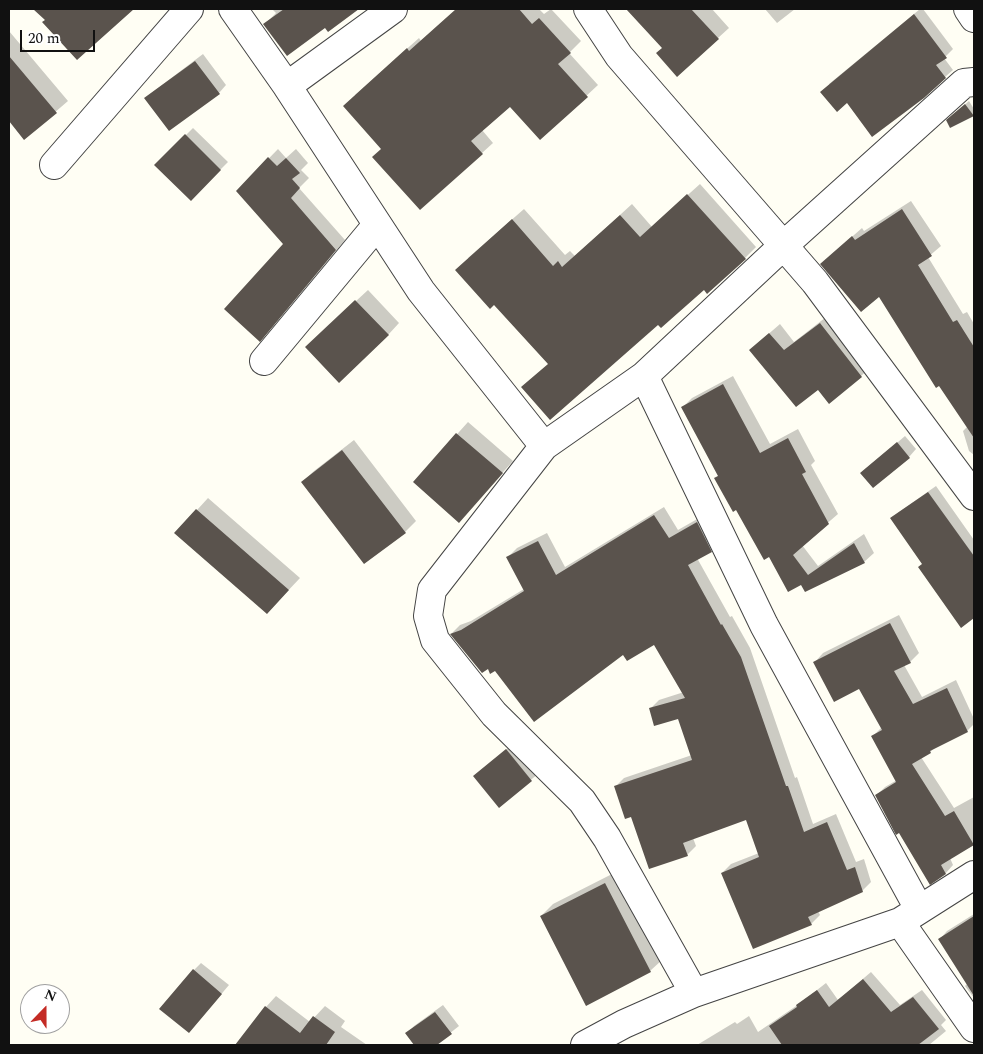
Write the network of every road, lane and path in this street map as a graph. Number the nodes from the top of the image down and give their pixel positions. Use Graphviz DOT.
graph roads {
  1 [pos="189,9"];
  2 [pos="233,9"];
  3 [pos="393,9"];
  4 [pos="588,9"];
  5 [pos="968,9"];
  6 [pos="974,18"];
  7 [pos="974,82"];
  8 [pos="287,86"];
  9 [pos="54,166"];
  10 [pos="377,225"];
  11 [pos="784,245"];
  12 [pos="264,361"];
  13 [pos="644,376"];
  14 [pos="544,446"];
  15 [pos="974,496"];
  16 [pos="974,875"];
  17 [pos="910,915"];
  18 [pos="694,993"];
  19 [pos="974,1028"];
  20 [pos="585,1045"];
  1 -- 9 [label="street"];
  2 -- 8 [label="street"];
  3 -- 8 [label="street"];
  4 -- 11 [label="street"];
  5 -- 6 [label="street"];
  7 -- 11 [label="street"];
  8 -- 10 [label="street"];
  10 -- 12 [label="street"];
  10 -- 14 [label="street"];
  11 -- 13 [label="street"];
  11 -- 15 [label="street"];
  13 -- 14 [label="street"];
  13 -- 17 [label="street"];
  14 -- 18 [label="street"];
  16 -- 17 [label="street"];
  17 -- 18 [label="street"];
  17 -- 19 [label="street"];
  18 -- 20 [label="street"];
}
